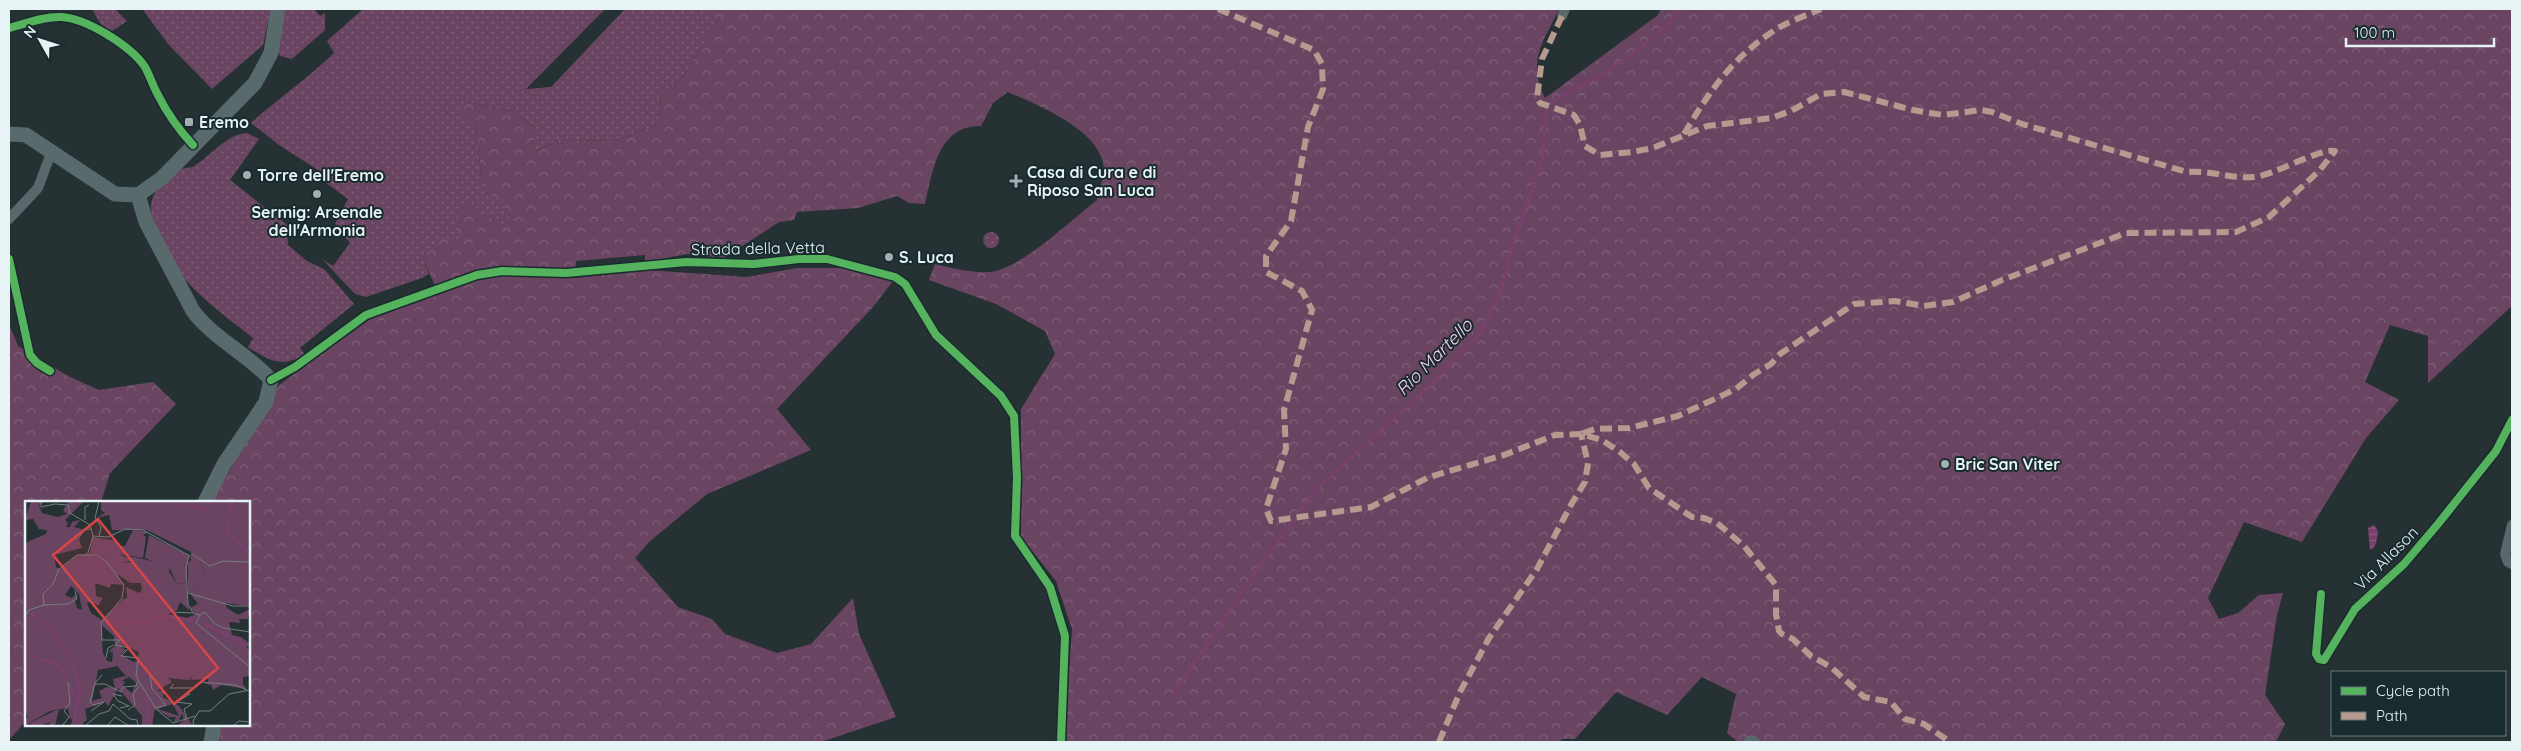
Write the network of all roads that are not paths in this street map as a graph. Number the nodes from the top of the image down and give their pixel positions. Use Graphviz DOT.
graph roads {
  1 [pos="278,9"];
  2 [pos="9,28"];
  3 [pos="9,134"];
  4 [pos="193,145"];
  5 [pos="51,153"];
  6 [pos="138,195"];
  7 [pos="9,219"];
  8 [pos="9,259"];
  9 [pos="50,371"];
  10 [pos="271,380"];
  11 [pos="2512,420"];
  12 [pos="206,501"];
  13 [pos="2512,525"];
  14 [pos="2512,564"];
  15 [pos="2321,594"];
  16 [pos="214,726"];
  17 [pos="211,742"];
  18 [pos="1061,742"];
  19 [pos="1749,742"];
  20 [pos="1756,742"];
  1 -- 4 [label="street"];
  2 -- 4 [label="street"];
  3 -- 5 [label="street"];
  4 -- 6 [label="street"];
  5 -- 6 [label="street"];
  5 -- 7 [label="street"];
  6 -- 10 [label="street"];
  8 -- 9 [label="street"];
  10 -- 12 [label="street"];
  10 -- 18 [label="street, Strada della Vetta"];
  11 -- 15 [label="street, Via Allason"];
  13 -- 14 [label="street"];
  16 -- 17 [label="street"];
  19 -- 20 [label="street"];
}
